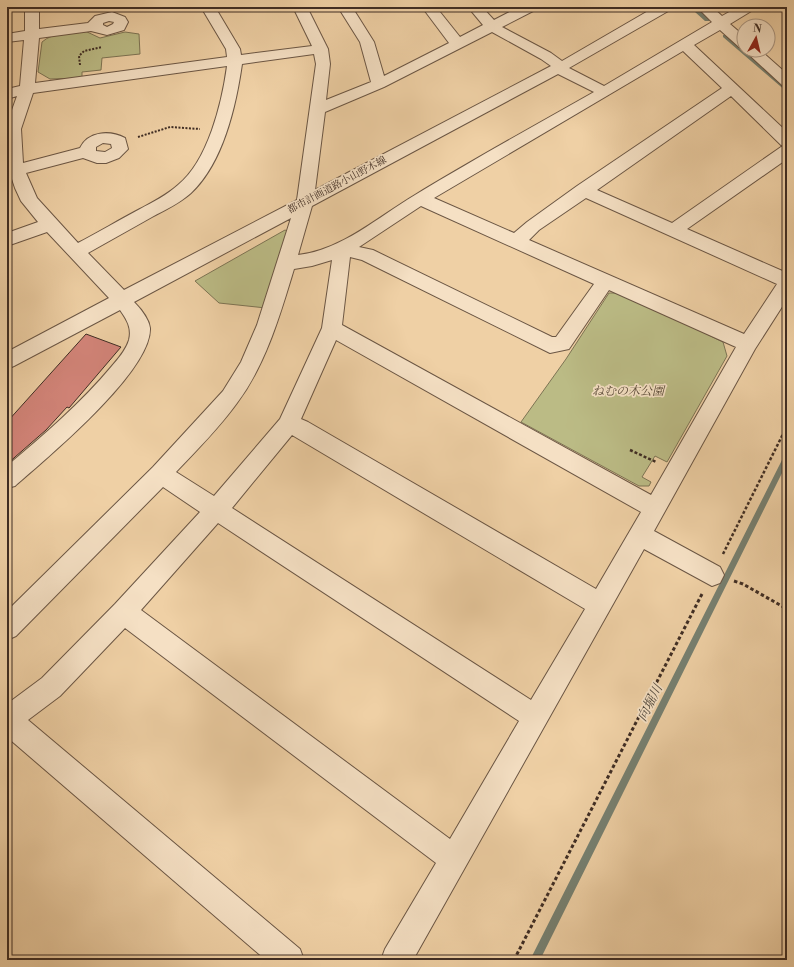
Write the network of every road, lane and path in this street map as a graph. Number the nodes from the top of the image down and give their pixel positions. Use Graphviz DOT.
graph roads {
  1 [pos="32,7"];
  2 [pos="208,7"];
  3 [pos="300,7"];
  4 [pos="346,7"];
  5 [pos="429,7"];
  6 [pos="475,7"];
  7 [pos="530,7"];
  8 [pos="665,7"];
  9 [pos="704,7"];
  10 [pos="748,7"];
  11 [pos="721,24"];
  12 [pos="491,26"];
  13 [pos="111,30"];
  14 [pos="32,34"];
  15 [pos="736,37"];
  16 [pos="7,38"];
  17 [pos="457,43"];
  18 [pos="685,45"];
  19 [pos="321,49"];
  20 [pos="760,58"];
  21 [pos="235,62"];
  22 [pos="561,67"];
  23 [pos="787,82"];
  24 [pos="71,83"];
  25 [pos="379,84"];
  26 [pos="27,89"];
  27 [pos="731,89"];
  28 [pos="605,92"];
  29 [pos="7,94"];
  30 [pos="318,109"];
  31 [pos="220,130"];
  32 [pos="787,141"];
  33 [pos="119,142"];
  34 [pos="787,151"];
  35 [pos="13,164"];
  36 [pos="582,190"];
  37 [pos="420,199"];
  38 [pos="305,202"];
  39 [pos="50,224"];
  40 [pos="673,231"];
  41 [pos="7,240"];
  42 [pos="516,241"];
  43 [pos="342,249"];
  44 [pos="76,252"];
  45 [pos="287,262"];
  46 [pos="606,281"];
  47 [pos="787,283"];
  48 [pos="122,299"];
  49 [pos="332,328"];
  50 [pos="748,344"];
  51 [pos="7,361"];
  52 [pos="288,424"];
  53 [pos="787,426"];
  54 [pos="630,450"];
  55 [pos="676,472"];
  56 [pos="161,474"];
  57 [pos="7,479"];
  58 [pos="655,508"];
  59 [pos="216,510"];
  60 [pos="639,535"];
  61 [pos="712,575"];
  62 [pos="599,604"];
  63 [pos="787,609"];
  64 [pos="124,612"];
  65 [pos="8,625"];
  66 [pos="535,717"];
  67 [pos="7,720"];
  68 [pos="454,860"];
  69 [pos="289,960"];
  70 [pos="396,960"];
  71 [pos="514,960"];
  1 -- 14 [label="street"];
  2 -- 21 [label="street"];
  3 -- 19 [label="street"];
  4 -- 25 [label="street"];
  5 -- 17 [label="street"];
  6 -- 12 [label="street"];
  7 -- 12 [label="street"];
  8 -- 22 [label="street, 都市計画道路小山野木線"];
  9 -- 11 [label="street"];
  10 -- 11 [label="street"];
  11 -- 15 [label="street"];
  11 -- 18 [label="street"];
  12 -- 17 [label="street"];
  12 -- 22 [label="street"];
  13 -- 14 [label="street"];
  13 -- 24 [label="path"];
  14 -- 16 [label="street"];
  14 -- 26 [label="street"];
  17 -- 25 [label="street"];
  18 -- 27 [label="street"];
  18 -- 28 [label="street"];
  19 -- 21 [label="street"];
  19 -- 30 [label="street"];
  20 -- 23 [label="street"];
  21 -- 24 [label="street"];
  21 -- 31 [label="street"];
  22 -- 28 [label="street"];
  22 -- 38 [label="street, 都市計画道路小山野木線"];
  24 -- 26 [label="street"];
  25 -- 30 [label="street"];
  26 -- 29 [label="street"];
  26 -- 35 [label="street"];
  27 -- 32 [label="street"];
  27 -- 36 [label="street"];
  28 -- 37 [label="street"];
  30 -- 38 [label="street"];
  31 -- 33 [label="path"];
  31 -- 44 [label="street"];
  33 -- 35 [label="street"];
  34 -- 40 [label="street"];
  35 -- 39 [label="street"];
  36 -- 40 [label="street"];
  36 -- 42 [label="street"];
  37 -- 42 [label="street"];
  37 -- 43 [label="street"];
  38 -- 45 [label="street"];
  38 -- 48 [label="street, 都市計画道路小山野木線"];
  39 -- 41 [label="street"];
  39 -- 44 [label="street"];
  40 -- 47 [label="street"];
  42 -- 46 [label="street"];
  43 -- 45 [label="street"];
  43 -- 46 [label="street"];
  43 -- 49 [label="street"];
  44 -- 48 [label="street"];
  45 -- 56 [label="street"];
  46 -- 50 [label="street"];
  47 -- 50 [label="street"];
  48 -- 51 [label="street, 都市計画道路小山野木線"];
  48 -- 57 [label="street"];
  49 -- 52 [label="street"];
  49 -- 58 [label="street"];
  50 -- 55 [label="street"];
  52 -- 59 [label="street"];
  52 -- 62 [label="street"];
  53 -- 61 [label="path"];
  54 -- 55 [label="path"];
  55 -- 58 [label="street"];
  56 -- 59 [label="street"];
  56 -- 65 [label="street"];
  58 -- 60 [label="street"];
  59 -- 64 [label="street"];
  59 -- 66 [label="street"];
  60 -- 61 [label="street"];
  60 -- 62 [label="street"];
  61 -- 63 [label="path"];
  61 -- 71 [label="path"];
  62 -- 66 [label="street"];
  64 -- 67 [label="street"];
  64 -- 68 [label="street"];
  66 -- 68 [label="street"];
  67 -- 69 [label="street"];
  68 -- 70 [label="street"];
}
